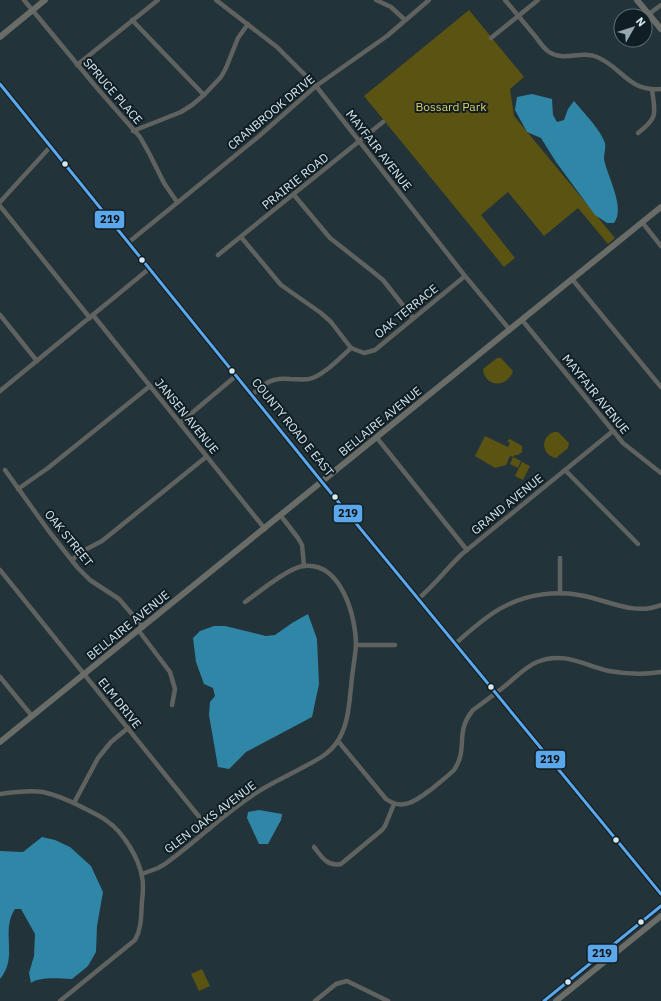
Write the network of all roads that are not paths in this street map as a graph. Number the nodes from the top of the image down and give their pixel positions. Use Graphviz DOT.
graph roads {
  1 [pos="24,0"];
  2 [pos="45,0"];
  3 [pos="158,0"];
  4 [pos="216,0"];
  5 [pos="376,0"];
  6 [pos="429,0"];
  7 [pos="505,0"];
  8 [pos="538,0"];
  9 [pos="637,0"];
  10 [pos="644,8"];
  11 [pos="33,10"];
  12 [pos="518,16"];
  13 [pos="653,19"];
  14 [pos="132,20"];
  15 [pos="405,20"];
  16 [pos="248,24"];
  17 [pos="661,29"];
  18 [pos="0,37"];
  19 [pos="491,38"];
  20 [pos="77,65"];
  21 [pos="0,84"];
  22 [pos="316,86"];
  23 [pos="661,89"];
  24 [pos="652,90"];
  25 [pos="204,95"];
  26 [pos="383,122"];
  27 [pos="133,131"];
  28 [pos="638,133"];
  29 [pos="359,141"];
  30 [pos="52,146"];
  31 [pos="294,195"];
  32 [pos="0,202"];
  33 [pos="177,202"];
  34 [pos="0,206"];
  35 [pos="661,207"];
  36 [pos="642,222"];
  37 [pos="241,237"];
  38 [pos="129,242"];
  39 [pos="661,246"];
  40 [pos="218,255"];
  41 [pos="150,268"];
  42 [pos="465,276"];
  43 [pos="572,279"];
  44 [pos="0,315"];
  45 [pos="92,316"];
  46 [pos="414,318"];
  47 [pos="522,320"];
  48 [pos="510,330"];
  49 [pos="351,348"];
  50 [pos="37,361"];
  51 [pos="237,376"];
  52 [pos="150,386"];
  53 [pos="661,387"];
  54 [pos="0,391"];
  55 [pos="252,395"];
  56 [pos="180,423"];
  57 [pos="613,431"];
  58 [pos="376,438"];
  59 [pos="206,457"];
  60 [pos="4,470"];
  61 [pos="565,470"];
  62 [pos="661,473"];
  63 [pos="322,482"];
  64 [pos="18,489"];
  65 [pos="280,516"];
  66 [pos="265,528"];
  67 [pos="638,544"];
  68 [pos="467,550"];
  69 [pos="560,558"];
  70 [pos="72,560"];
  71 [pos="304,566"];
  72 [pos="0,570"];
  73 [pos="560,593"];
  74 [pos="418,599"];
  75 [pos="245,602"];
  76 [pos="661,605"];
  77 [pos="141,629"];
  78 [pos="455,644"];
  79 [pos="356,645"];
  80 [pos="395,645"];
  81 [pos="661,672"];
  82 [pos="84,674"];
  83 [pos="0,677"];
  84 [pos="496,694"];
  85 [pos="172,706"];
  86 [pos="32,716"];
  87 [pos="128,728"];
  88 [pos="338,741"];
  89 [pos="0,742"];
  90 [pos="0,794"];
  91 [pos="74,803"];
  92 [pos="394,804"];
  93 [pos="209,829"];
  94 [pos="314,847"];
  95 [pos="142,874"];
  96 [pos="661,894"];
  97 [pos="661,906"];
  98 [pos="661,916"];
  99 [pos="60,1001"];
  100 [pos="315,1001"];
  101 [pos="388,1001"];
  102 [pos="544,1001"];
  103 [pos="556,1001"];
  1 -- 11 [label="street, SPRUCE PLACE"];
  2 -- 11 [label="main road"];
  3 -- 14 [label="street"];
  4 -- 16 [label="street, MAYFAIR AVENUE"];
  5 -- 15 [label="street"];
  6 -- 15 [label="street, CRANBROOK DRIVE"];
  7 -- 12 [label="street"];
  8 -- 12 [label="street"];
  9 -- 10 [label="main road"];
  11 -- 18 [label="main road"];
  11 -- 20 [label="street, SPRUCE PLACE"];
  12 -- 19 [label="street"];
  12 -- 24 [label="street"];
  13 -- 17 [label="main road"];
  14 -- 20 [label="street"];
  14 -- 25 [label="street"];
  15 -- 22 [label="street, CRANBROOK DRIVE"];
  16 -- 22 [label="street, MAYFAIR AVENUE"];
  16 -- 25 [label="street"];
  20 -- 27 [label="street, SPRUCE PLACE"];
  21 -- 30 [label="main road, COUNTY ROAD E EAST"];
  22 -- 29 [label="street, MAYFAIR AVENUE"];
  22 -- 33 [label="street, CRANBROOK DRIVE"];
  23 -- 24 [label="street"];
  24 -- 28 [label="street"];
  25 -- 27 [label="street"];
  26 -- 29 [label="street, PRAIRIE ROAD"];
  27 -- 33 [label="street, SPRUCE PLACE"];
  29 -- 31 [label="street, PRAIRIE ROAD"];
  29 -- 42 [label="street, MAYFAIR AVENUE"];
  30 -- 32 [label="street"];
  30 -- 38 [label="main road, COUNTY ROAD E EAST"];
  31 -- 37 [label="street, PRAIRIE ROAD"];
  31 -- 46 [label="street"];
  33 -- 38 [label="street, CRANBROOK DRIVE"];
  34 -- 45 [label="street, JANSEN AVENUE"];
  35 -- 36 [label="main road, BELLAIRE AVENUE"];
  36 -- 39 [label="street"];
  36 -- 43 [label="main road, BELLAIRE AVENUE"];
  37 -- 40 [label="street, PRAIRIE ROAD"];
  37 -- 49 [label="street"];
  38 -- 41 [label="main road, COUNTY ROAD E EAST"];
  41 -- 45 [label="street"];
  41 -- 51 [label="main road, COUNTY ROAD E EAST"];
  42 -- 46 [label="street, OAK TERRACE"];
  42 -- 48 [label="street, MAYFAIR AVENUE"];
  43 -- 47 [label="main road, BELLAIRE AVENUE"];
  43 -- 53 [label="street"];
  44 -- 50 [label="street"];
  45 -- 50 [label="street"];
  45 -- 52 [label="street, JANSEN AVENUE"];
  46 -- 49 [label="street, OAK TERRACE"];
  47 -- 48 [label="main road, BELLAIRE AVENUE"];
  47 -- 57 [label="street, MAYFAIR AVENUE"];
  48 -- 58 [label="main road, BELLAIRE AVENUE"];
  49 -- 55 [label="street"];
  50 -- 54 [label="street"];
  51 -- 55 [label="main road, COUNTY ROAD E EAST"];
  51 -- 56 [label="street"];
  52 -- 56 [label="street, JANSEN AVENUE"];
  52 -- 64 [label="street"];
  55 -- 63 [label="main road, COUNTY ROAD E EAST"];
  56 -- 59 [label="street, JANSEN AVENUE"];
  57 -- 61 [label="street, GRAND AVENUE"];
  57 -- 62 [label="street, MAYFAIR AVENUE"];
  58 -- 63 [label="main road, BELLAIRE AVENUE"];
  58 -- 68 [label="street"];
  59 -- 66 [label="street, JANSEN AVENUE"];
  59 -- 70 [label="street"];
  60 -- 64 [label="street, OAK STREET"];
  61 -- 67 [label="street"];
  61 -- 68 [label="street, GRAND AVENUE"];
  63 -- 65 [label="main road, BELLAIRE AVENUE"];
  63 -- 74 [label="main road, COUNTY ROAD E EAST"];
  64 -- 70 [label="street, OAK STREET"];
  65 -- 66 [label="main road, BELLAIRE AVENUE"];
  65 -- 71 [label="street"];
  66 -- 77 [label="main road, BELLAIRE AVENUE"];
  68 -- 74 [label="street, GRAND AVENUE"];
  69 -- 73 [label="street"];
  70 -- 77 [label="street, OAK STREET"];
  71 -- 75 [label="street"];
  71 -- 79 [label="street, GLEN OAKS AVENUE"];
  72 -- 82 [label="street, ELM DRIVE"];
  73 -- 76 [label="street"];
  73 -- 78 [label="street"];
  74 -- 78 [label="main road, COUNTY ROAD E EAST"];
  77 -- 82 [label="main road, BELLAIRE AVENUE"];
  77 -- 85 [label="street, OAK STREET"];
  78 -- 84 [label="main road, COUNTY ROAD E EAST"];
  79 -- 80 [label="street"];
  79 -- 88 [label="street, GLEN OAKS AVENUE"];
  81 -- 84 [label="street"];
  82 -- 86 [label="main road, BELLAIRE AVENUE"];
  82 -- 87 [label="street, ELM DRIVE"];
  83 -- 86 [label="street"];
  84 -- 92 [label="street"];
  84 -- 96 [label="main road, COUNTY ROAD E EAST"];
  86 -- 89 [label="main road, BELLAIRE AVENUE"];
  87 -- 91 [label="street"];
  87 -- 93 [label="street, ELM DRIVE"];
  88 -- 92 [label="street"];
  88 -- 93 [label="street, GLEN OAKS AVENUE"];
  90 -- 91 [label="street"];
  91 -- 95 [label="street"];
  92 -- 94 [label="street"];
  93 -- 95 [label="street, GLEN OAKS AVENUE"];
  95 -- 99 [label="street"];
  97 -- 102 [label="main road"];
  98 -- 103 [label="main road"];
  100 -- 101 [label="street"];
}
